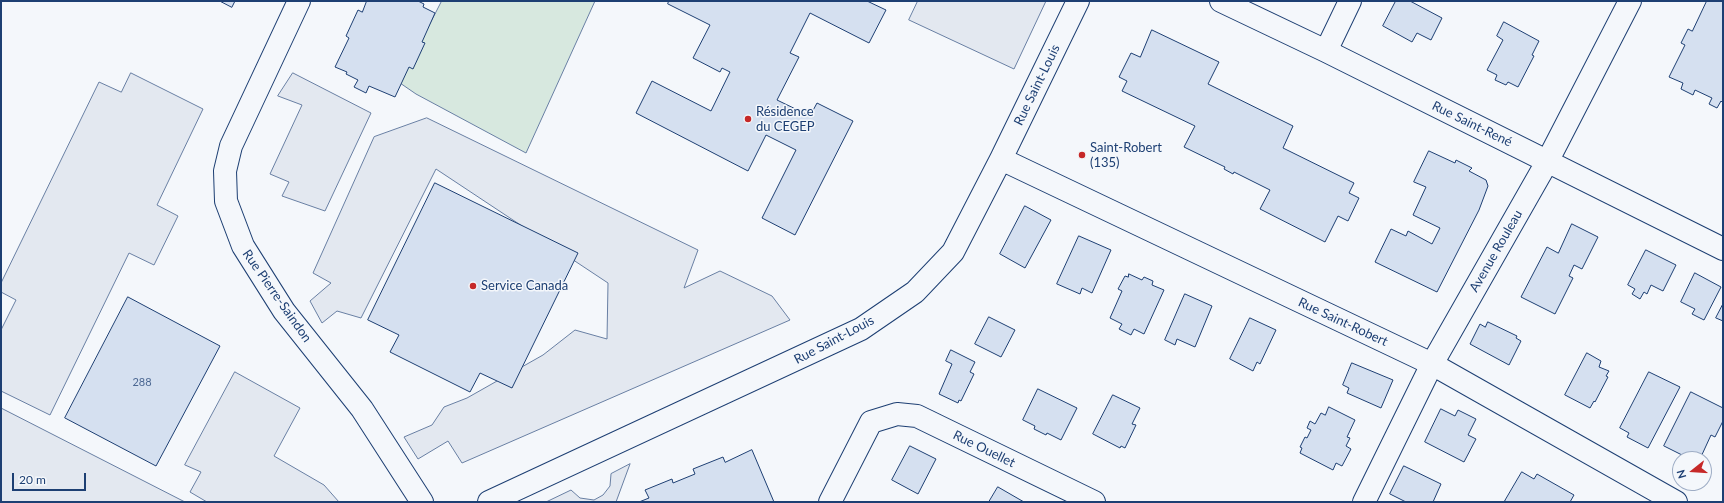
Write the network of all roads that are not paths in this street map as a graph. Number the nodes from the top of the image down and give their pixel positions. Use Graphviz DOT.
graph roads {
  1 [pos="299,1"];
  2 [pos="1078,1"];
  3 [pos="1221,1"];
  4 [pos="1350,1"];
  5 [pos="1630,1"];
  6 [pos="1326,51"];
  7 [pos="1001,159"];
  8 [pos="1547,162"];
  9 [pos="1723,249"];
  10 [pos="1432,364"];
  11 [pos="422,502"];
  12 [pos="489,502"];
  13 [pos="830,502"];
  14 [pos="1094,502"];
  15 [pos="1364,502"];
  16 [pos="1676,502"];
  1 -- 11 [label="street, Rue Pierre-Saindon"];
  2 -- 7 [label="street, Rue Saint-Louis"];
  3 -- 6 [label="street, Rue Saint-René"];
  4 -- 6 [label="street"];
  5 -- 8 [label="street, Avenue Rouleau"];
  6 -- 8 [label="street, Rue Saint-René"];
  7 -- 10 [label="street, Rue Saint-Robert"];
  7 -- 12 [label="street, Rue Saint-Louis"];
  8 -- 9 [label="street, Rue Saint-René"];
  8 -- 10 [label="street, Avenue Rouleau"];
  10 -- 15 [label="street, Avenue Rouleau"];
  10 -- 16 [label="street, Rue Saint-Robert"];
  13 -- 14 [label="street, Rue Ouellet"];
}
